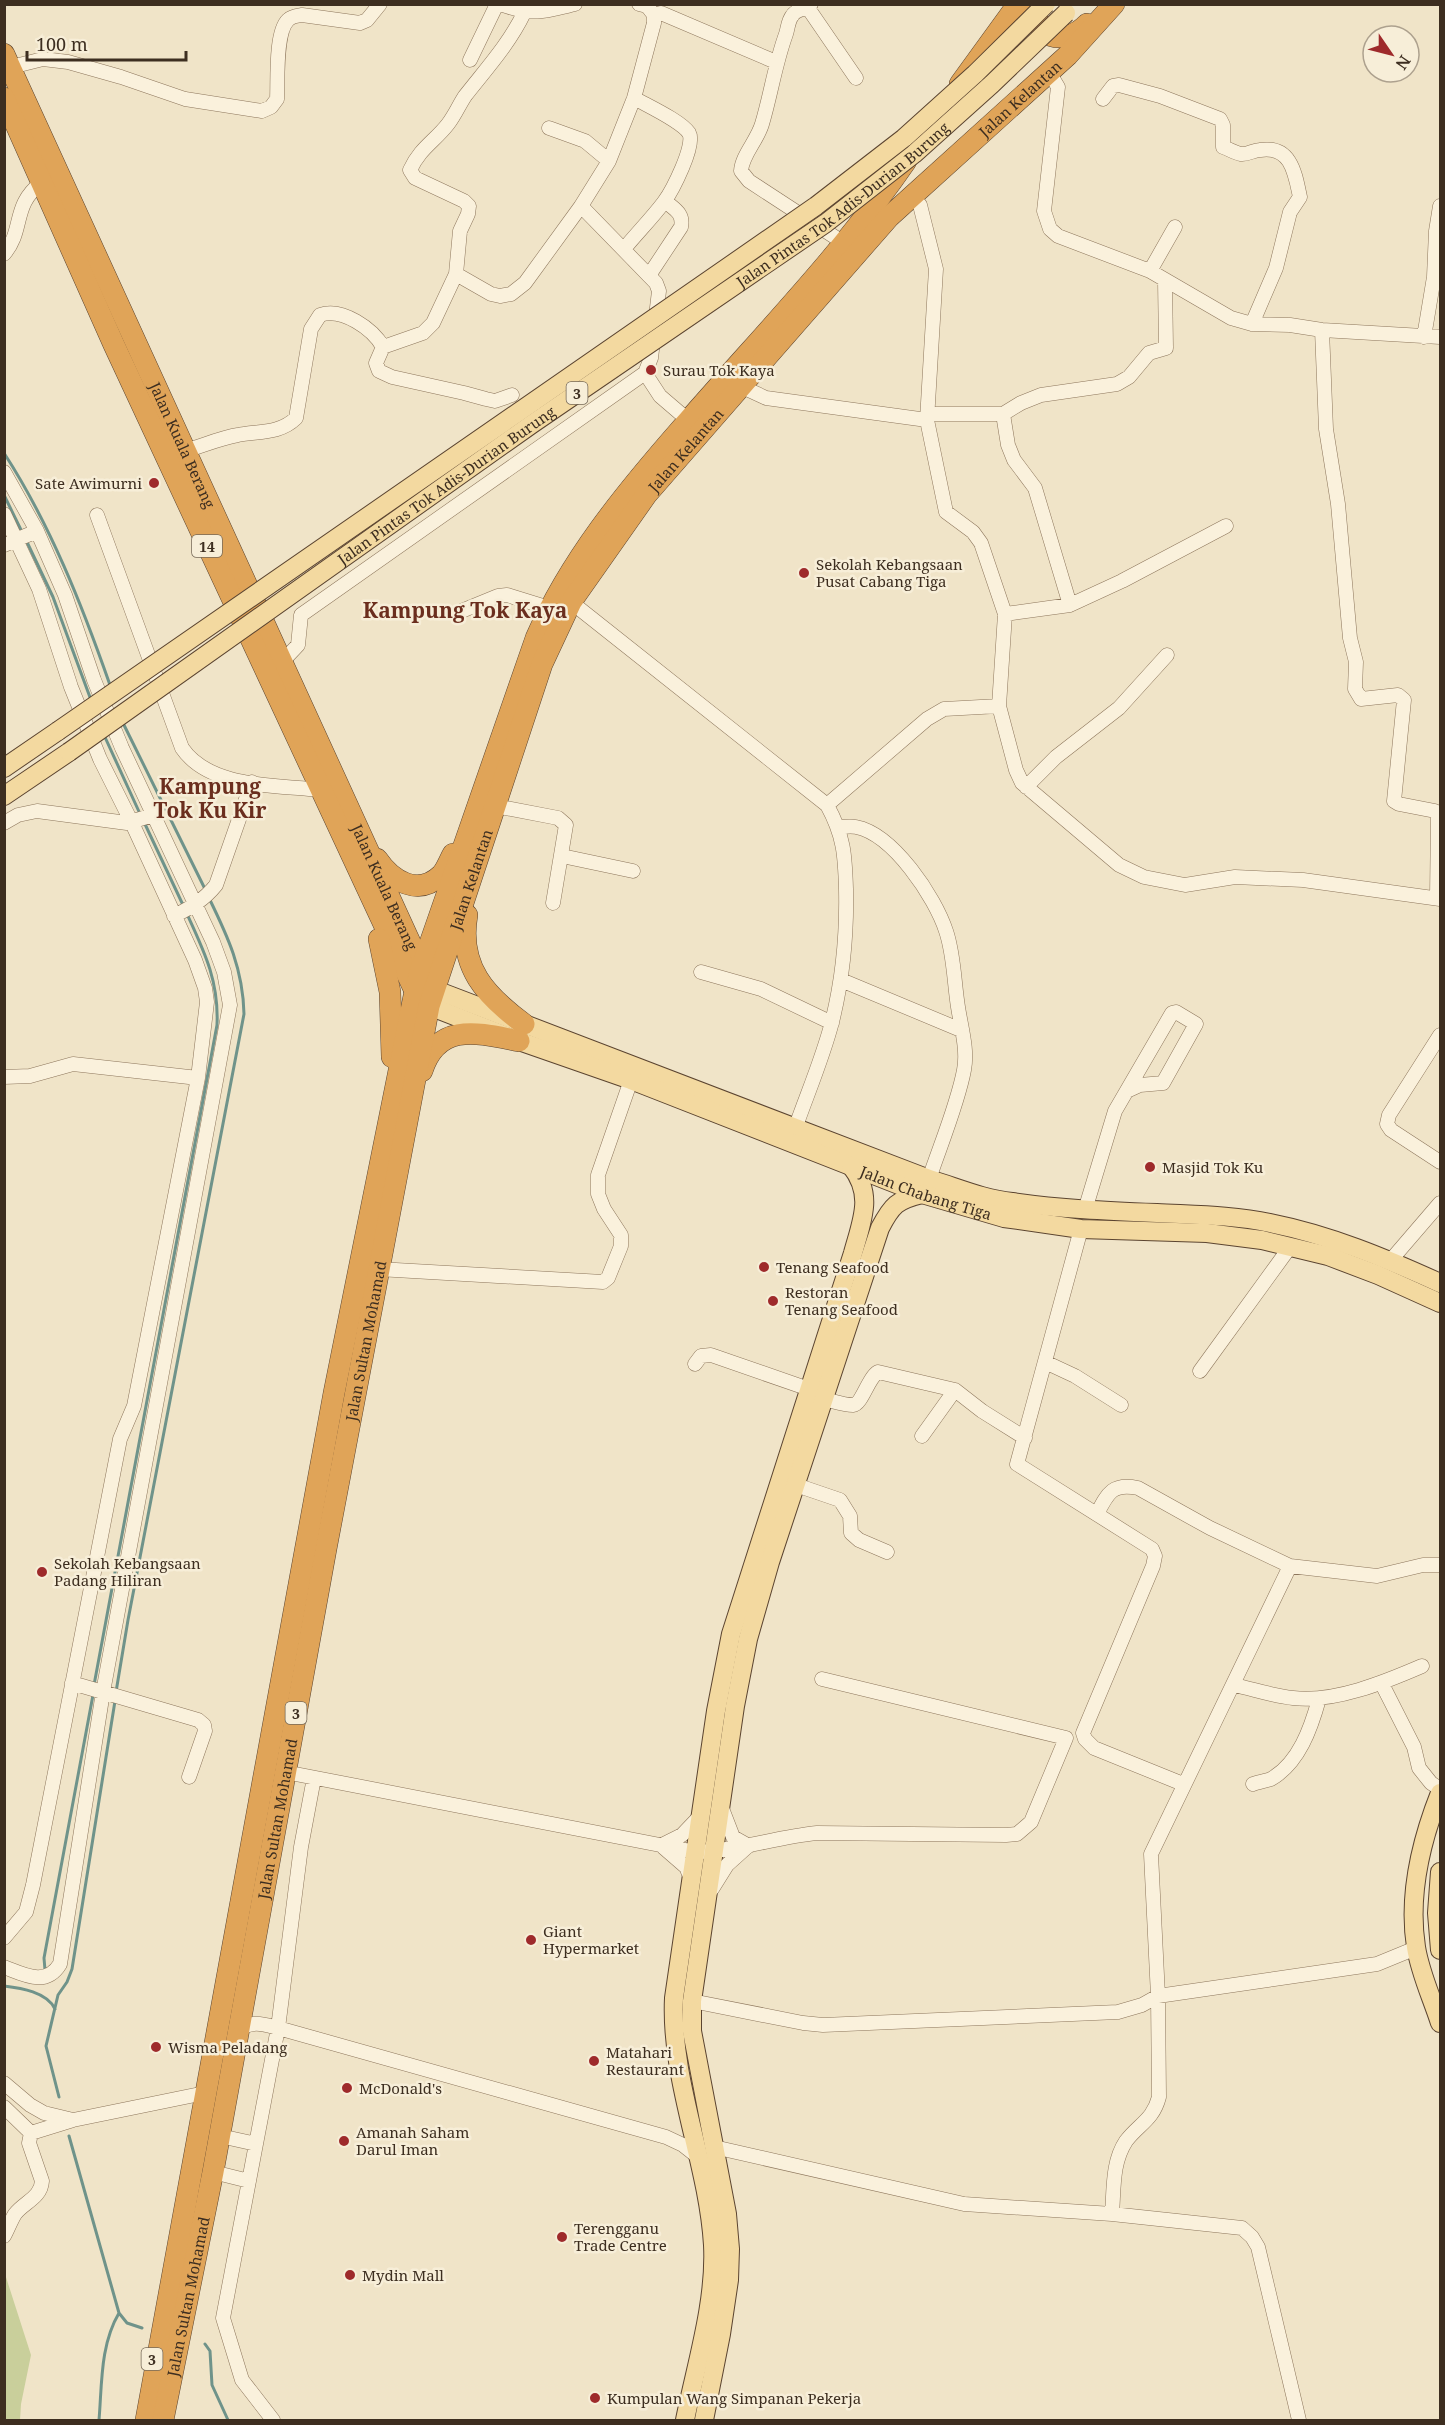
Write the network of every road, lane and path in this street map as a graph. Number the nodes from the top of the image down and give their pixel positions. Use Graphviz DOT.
graph roads {
  1 [pos="380,4"];
  2 [pos="498,4"];
  3 [pos="575,4"];
  4 [pos="639,4"];
  5 [pos="1018,4"];
  6 [pos="1038,4"];
  7 [pos="1046,4"];
  8 [pos="1107,4"];
  9 [pos="1114,4"];
  10 [pos="809,6"];
  11 [pos="1069,9"];
  12 [pos="529,10"];
  13 [pos="654,15"];
  14 [pos="470,60"];
  15 [pos="8,61"];
  16 [pos="776,62"];
  17 [pos="1049,72"];
  18 [pos="856,78"];
  19 [pos="4,98"];
  20 [pos="634,98"];
  21 [pos="1103,99"];
  22 [pos="549,128"];
  23 [pos="609,161"];
  24 [pos="44,172"];
  25 [pos="912,195"];
  26 [pos="665,201"];
  27 [pos="581,206"];
  28 [pos="1440,206"];
  29 [pos="1175,227"];
  30 [pos="843,243"];
  31 [pos="624,249"];
  32 [pos="4,255"];
  33 [pos="1150,271"];
  34 [pos="104,273"];
  35 [pos="456,274"];
  36 [pos="650,274"];
  37 [pos="1165,280"];
  38 [pos="1252,324"];
  39 [pos="1322,330"];
  40 [pos="1424,337"];
  41 [pos="1440,337"];
  42 [pos="114,345"];
  43 [pos="383,347"];
  44 [pos="645,373"];
  45 [pos="740,387"];
  46 [pos="512,395"];
  47 [pos="1003,414"];
  48 [pos="927,417"];
  49 [pos="688,420"];
  50 [pos="184,451"];
  51 [pos="4,472"];
  52 [pos="4,514"];
  53 [pos="98,515"];
  54 [pos="1226,526"];
  55 [pos="22,538"];
  56 [pos="571,602"];
  57 [pos="1070,605"];
  58 [pos="549,608"];
  59 [pos="459,612"];
  60 [pos="1005,614"];
  61 [pos="1167,655"];
  62 [pos="281,663"];
  63 [pos="999,706"];
  64 [pos="4,768"];
  65 [pos="252,782"];
  66 [pos="1026,787"];
  67 [pos="319,790"];
  68 [pos="4,796"];
  69 [pos="827,805"];
  70 [pos="495,806"];
  71 [pos="352,818"];
  72 [pos="142,819"];
  73 [pos="472,819"];
  74 [pos="4,823"];
  75 [pos="838,827"];
  76 [pos="562,856"];
  77 [pos="476,865"];
  78 [pos="633,871"];
  79 [pos="367,892"];
  80 [pos="1439,898"];
  81 [pos="553,903"];
  82 [pos="184,911"];
  83 [pos="422,969"];
  84 [pos="701,972"];
  85 [pos="841,980"];
  86 [pos="426,995"];
  87 [pos="832,1023"];
  88 [pos="961,1030"];
  89 [pos="522,1033"];
  90 [pos="1440,1035"];
  91 [pos="4,1077"];
  92 [pos="198,1078"];
  93 [pos="631,1080"];
  94 [pos="1127,1091"];
  95 [pos="406,1118"];
  96 [pos="796,1126"];
  97 [pos="385,1138"];
  98 [pos="1440,1161"];
  99 [pos="851,1166"];
  100 [pos="926,1186"];
  101 [pos="1440,1203"];
  102 [pos="1085,1210"];
  103 [pos="1080,1229"];
  104 [pos="1293,1247"];
  105 [pos="1391,1260"];
  106 [pos="378,1269"];
  107 [pos="1440,1283"];
  108 [pos="1440,1303"];
  109 [pos="845,1307"];
  110 [pos="1229,1345"];
  111 [pos="1045,1362"];
  112 [pos="695,1364"];
  113 [pos="1200,1371"];
  114 [pos="809,1389"];
  115 [pos="955,1390"];
  116 [pos="824,1399"];
  117 [pos="1121,1404"];
  118 [pos="145,1409"];
  119 [pos="922,1436"];
  120 [pos="1025,1438"];
  121 [pos="796,1485"];
  122 [pos="1098,1514"];
  123 [pos="887,1552"];
  124 [pos="1440,1565"];
  125 [pos="1290,1566"];
  126 [pos="1422,1666"];
  127 [pos="822,1679"];
  128 [pos="72,1683"];
  129 [pos="1382,1683"];
  130 [pos="1234,1685"];
  131 [pos="104,1692"];
  132 [pos="1318,1699"];
  133 [pos="285,1772"];
  134 [pos="189,1777"];
  135 [pos="314,1778"];
  136 [pos="1183,1784"];
  137 [pos="1253,1784"];
  138 [pos="1440,1791"];
  139 [pos="720,1804"];
  140 [pos="702,1814"];
  141 [pos="662,1845"];
  142 [pos="749,1846"];
  143 [pos="705,1852"];
  144 [pos="1440,1879"];
  145 [pos="692,1881"];
  146 [pos="707,1900"];
  147 [pos="4,1938"];
  148 [pos="1416,1948"];
  149 [pos="1440,1950"];
  150 [pos="4,1967"];
  151 [pos="1158,1996"];
  152 [pos="692,2001"];
  153 [pos="1440,2023"];
  154 [pos="278,2028"];
  155 [pos="239,2030"];
  156 [pos="4,2083"];
  157 [pos="205,2093"];
  158 [pos="4,2107"];
  159 [pos="73,2120"];
  160 [pos="31,2133"];
  161 [pos="220,2136"];
  162 [pos="256,2145"];
  163 [pos="714,2147"];
  164 [pos="697,2156"];
  165 [pos="213,2172"];
  166 [pos="249,2181"];
  167 [pos="1112,2214"];
  168 [pos="4,2236"];
  169 [pos="177,2299"];
  170 [pos="137,2421"];
  171 [pos="146,2421"];
  172 [pos="163,2421"];
  173 [pos="174,2421"];
  174 [pos="273,2421"];
  175 [pos="685,2421"];
  176 [pos="704,2421"];
  177 [pos="1299,2421"];
  1 -- 15 [label="street"];
  2 -- 12 [label="street"];
  2 -- 14 [label="street"];
  3 -- 12 [label="street"];
  4 -- 13 [label="street"];
  5 -- 30 [label="highway, Jalan Kelantan / 3"];
  6 -- 8 [label="highway"];
  7 -- 64 [label="main road, Jalan Pintas Tok Adis-Durian Burung / 3, bridge"];
  9 -- 17 [label="highway, Jalan Kelantan / 3"];
  10 -- 16 [label="street"];
  10 -- 18 [label="street"];
  11 -- 68 [label="main road, Jalan Pintas Tok Adis-Durian Burung / 3, bridge"];
  12 -- 35 [label="street"];
  13 -- 16 [label="street"];
  13 -- 20 [label="street"];
  15 -- 24 [label="highway, Jalan Kuala Berang / 14"];
  16 -- 30 [label="street"];
  17 -- 25 [label="highway, Jalan Kelantan / 3"];
  17 -- 33 [label="street"];
  19 -- 24 [label="highway, Jalan Kuala Berang / 14"];
  20 -- 23 [label="street"];
  20 -- 26 [label="street"];
  21 -- 38 [label="street"];
  22 -- 23 [label="street"];
  23 -- 27 [label="street"];
  24 -- 32 [label="street"];
  24 -- 34 [label="highway, Jalan Kuala Berang / 14"];
  24 -- 42 [label="highway, Jalan Kuala Berang / 14"];
  25 -- 45 [label="highway, Jalan Kelantan / 3"];
  25 -- 48 [label="street"];
  26 -- 31 [label="street"];
  26 -- 36 [label="street"];
  27 -- 31 [label="street"];
  27 -- 35 [label="street"];
  28 -- 40 [label="street"];
  29 -- 33 [label="street"];
  30 -- 49 [label="highway, Jalan Kelantan / 3"];
  31 -- 36 [label="street"];
  33 -- 37 [label="street"];
  34 -- 42 [label="highway"];
  34 -- 50 [label="highway, Jalan Kuala Berang / 14"];
  35 -- 43 [label="street"];
  36 -- 44 [label="street"];
  37 -- 38 [label="street"];
  37 -- 47 [label="street"];
  38 -- 39 [label="street"];
  39 -- 40 [label="street"];
  39 -- 80 [label="street"];
  40 -- 41 [label="street"];
  42 -- 67 [label="highway, Jalan Kuala Berang / 14"];
  43 -- 46 [label="street"];
  43 -- 50 [label="street"];
  44 -- 49 [label="street"];
  44 -- 62 [label="street"];
  45 -- 48 [label="street"];
  45 -- 56 [label="highway, Jalan Kelantan / 3"];
  47 -- 48 [label="street"];
  47 -- 57 [label="street"];
  48 -- 60 [label="street"];
  49 -- 58 [label="highway, Jalan Kelantan / 3"];
  50 -- 62 [label="highway, Jalan Kuala Berang / 14"];
  51 -- 55 [label="street"];
  52 -- 55 [label="street"];
  53 -- 65 [label="street"];
  54 -- 57 [label="street"];
  55 -- 72 [label="street"];
  55 -- 72 [label="street"];
  56 -- 69 [label="street"];
  56 -- 70 [label="highway, Jalan Kelantan / 3"];
  57 -- 60 [label="street"];
  58 -- 59 [label="street"];
  58 -- 73 [label="highway, Jalan Kelantan / 3"];
  60 -- 63 [label="street"];
  61 -- 66 [label="street"];
  62 -- 71 [label="highway, Jalan Kuala Berang / 14"];
  63 -- 66 [label="street"];
  63 -- 69 [label="street"];
  65 -- 67 [label="street"];
  65 -- 82 [label="street"];
  66 -- 80 [label="street"];
  67 -- 79 [label="highway, Jalan Kuala Berang / 14"];
  69 -- 75 [label="street"];
  70 -- 76 [label="street"];
  70 -- 77 [label="highway, Jalan Kelantan / 3"];
  71 -- 73 [label="highway"];
  71 -- 83 [label="highway, Jalan Kuala Berang / 14"];
  72 -- 74 [label="street"];
  72 -- 82 [label="street"];
  72 -- 82 [label="street"];
  73 -- 83 [label="highway, Jalan Kelantan / 3"];
  75 -- 85 [label="street"];
  75 -- 88 [label="street"];
  76 -- 78 [label="street"];
  76 -- 81 [label="street"];
  77 -- 86 [label="highway, Jalan Kelantan / 3"];
  77 -- 89 [label="highway"];
  79 -- 86 [label="highway, Jalan Kuala Berang / 14"];
  79 -- 97 [label="highway"];
  82 -- 92 [label="street"];
  82 -- 118 [label="street"];
  83 -- 86 [label="highway, Jalan Kelantan / 3"];
  84 -- 87 [label="street"];
  85 -- 87 [label="street"];
  85 -- 88 [label="street"];
  86 -- 89 [label="main road, Jalan Chabang Tiga"];
  86 -- 95 [label="highway, Jalan Sultan Mohamad / 3"];
  86 -- 97 [label="highway, Jalan Sultan Mohamad / 3"];
  87 -- 96 [label="street"];
  88 -- 100 [label="street"];
  89 -- 93 [label="main road, Jalan Chabang Tiga"];
  89 -- 95 [label="highway"];
  89 -- 96 [label="main road, Jalan Chabang Tiga"];
  90 -- 98 [label="street"];
  91 -- 92 [label="street"];
  92 -- 118 [label="street"];
  93 -- 99 [label="main road, Jalan Chabang Tiga"];
  93 -- 106 [label="street"];
  94 -- 94 [label="street"];
  94 -- 102 [label="street"];
  95 -- 106 [label="highway, Jalan Sultan Mohamad / 3"];
  96 -- 100 [label="main road, Jalan Chabang Tiga"];
  97 -- 157 [label="highway, Jalan Sultan Mohamad / 3"];
  99 -- 100 [label="main road, Jalan Chabang Tiga"];
  99 -- 109 [label="main road"];
  100 -- 102 [label="main road, Jalan Chabang Tiga"];
  100 -- 103 [label="main road, Jalan Chabang Tiga"];
  100 -- 109 [label="main road"];
  101 -- 105 [label="street"];
  102 -- 105 [label="main road, Jalan Chabang Tiga"];
  103 -- 104 [label="main road, Jalan Chabang Tiga"];
  103 -- 111 [label="street"];
  104 -- 108 [label="main road, Jalan Chabang Tiga"];
  104 -- 110 [label="street"];
  104 -- 113 [label="street"];
  105 -- 107 [label="main road, Jalan Chabang Tiga"];
  106 -- 133 [label="highway, Jalan Sultan Mohamad / 3"];
  109 -- 114 [label="main road"];
  109 -- 116 [label="main road"];
  111 -- 117 [label="street"];
  111 -- 120 [label="street"];
  112 -- 114 [label="street"];
  114 -- 140 [label="main road"];
  115 -- 116 [label="street"];
  115 -- 119 [label="street"];
  115 -- 120 [label="street"];
  116 -- 121 [label="main road"];
  118 -- 128 [label="street"];
  118 -- 131 [label="street"];
  120 -- 122 [label="street"];
  121 -- 123 [label="street"];
  121 -- 139 [label="main road"];
  122 -- 125 [label="street"];
  122 -- 136 [label="street"];
  124 -- 125 [label="street"];
  125 -- 130 [label="street"];
  126 -- 129 [label="street"];
  127 -- 142 [label="street"];
  128 -- 131 [label="street"];
  128 -- 147 [label="street"];
  129 -- 132 [label="street"];
  129 -- 138 [label="street"];
  130 -- 132 [label="street"];
  130 -- 136 [label="street"];
  131 -- 134 [label="street"];
  131 -- 150 [label="street"];
  132 -- 137 [label="street"];
  133 -- 135 [label="street"];
  133 -- 155 [label="highway, Jalan Sultan Mohamad / 3"];
  135 -- 141 [label="street"];
  135 -- 154 [label="street"];
  136 -- 151 [label="street"];
  138 -- 148 [label="main road"];
  139 -- 142 [label="street"];
  139 -- 143 [label="main road"];
  140 -- 141 [label="street"];
  140 -- 143 [label="main road"];
  141 -- 143 [label="street"];
  141 -- 145 [label="street"];
  142 -- 143 [label="street"];
  142 -- 146 [label="street"];
  143 -- 145 [label="main road"];
  143 -- 146 [label="main road"];
  144 -- 149 [label="main road"];
  145 -- 164 [label="main road"];
  146 -- 152 [label="main road"];
  148 -- 151 [label="street"];
  148 -- 153 [label="main road"];
  151 -- 152 [label="street"];
  151 -- 167 [label="street"];
  152 -- 163 [label="main road"];
  154 -- 155 [label="street"];
  154 -- 162 [label="street"];
  154 -- 164 [label="street"];
  155 -- 161 [label="highway, Jalan Sultan Mohamad / 3"];
  156 -- 159 [label="street"];
  157 -- 159 [label="street"];
  157 -- 169 [label="highway, Jalan Sultan Mohamad / 3"];
  158 -- 160 [label="street"];
  159 -- 160 [label="street"];
  160 -- 168 [label="street"];
  161 -- 162 [label="street"];
  161 -- 165 [label="highway, Jalan Sultan Mohamad / 3"];
  162 -- 166 [label="street"];
  163 -- 167 [label="street"];
  163 -- 176 [label="main road"];
  164 -- 175 [label="main road"];
  165 -- 166 [label="street"];
  165 -- 169 [label="highway, Jalan Sultan Mohamad / 3"];
  166 -- 174 [label="street"];
  167 -- 177 [label="street"];
  169 -- 170 [label="highway, Jalan Sultan Mohamad / 3"];
  169 -- 171 [label="highway, Jalan Sultan Mohamad / 3"];
  169 -- 172 [label="highway, Jalan Sultan Mohamad / 3"];
  169 -- 173 [label="highway"];
}
